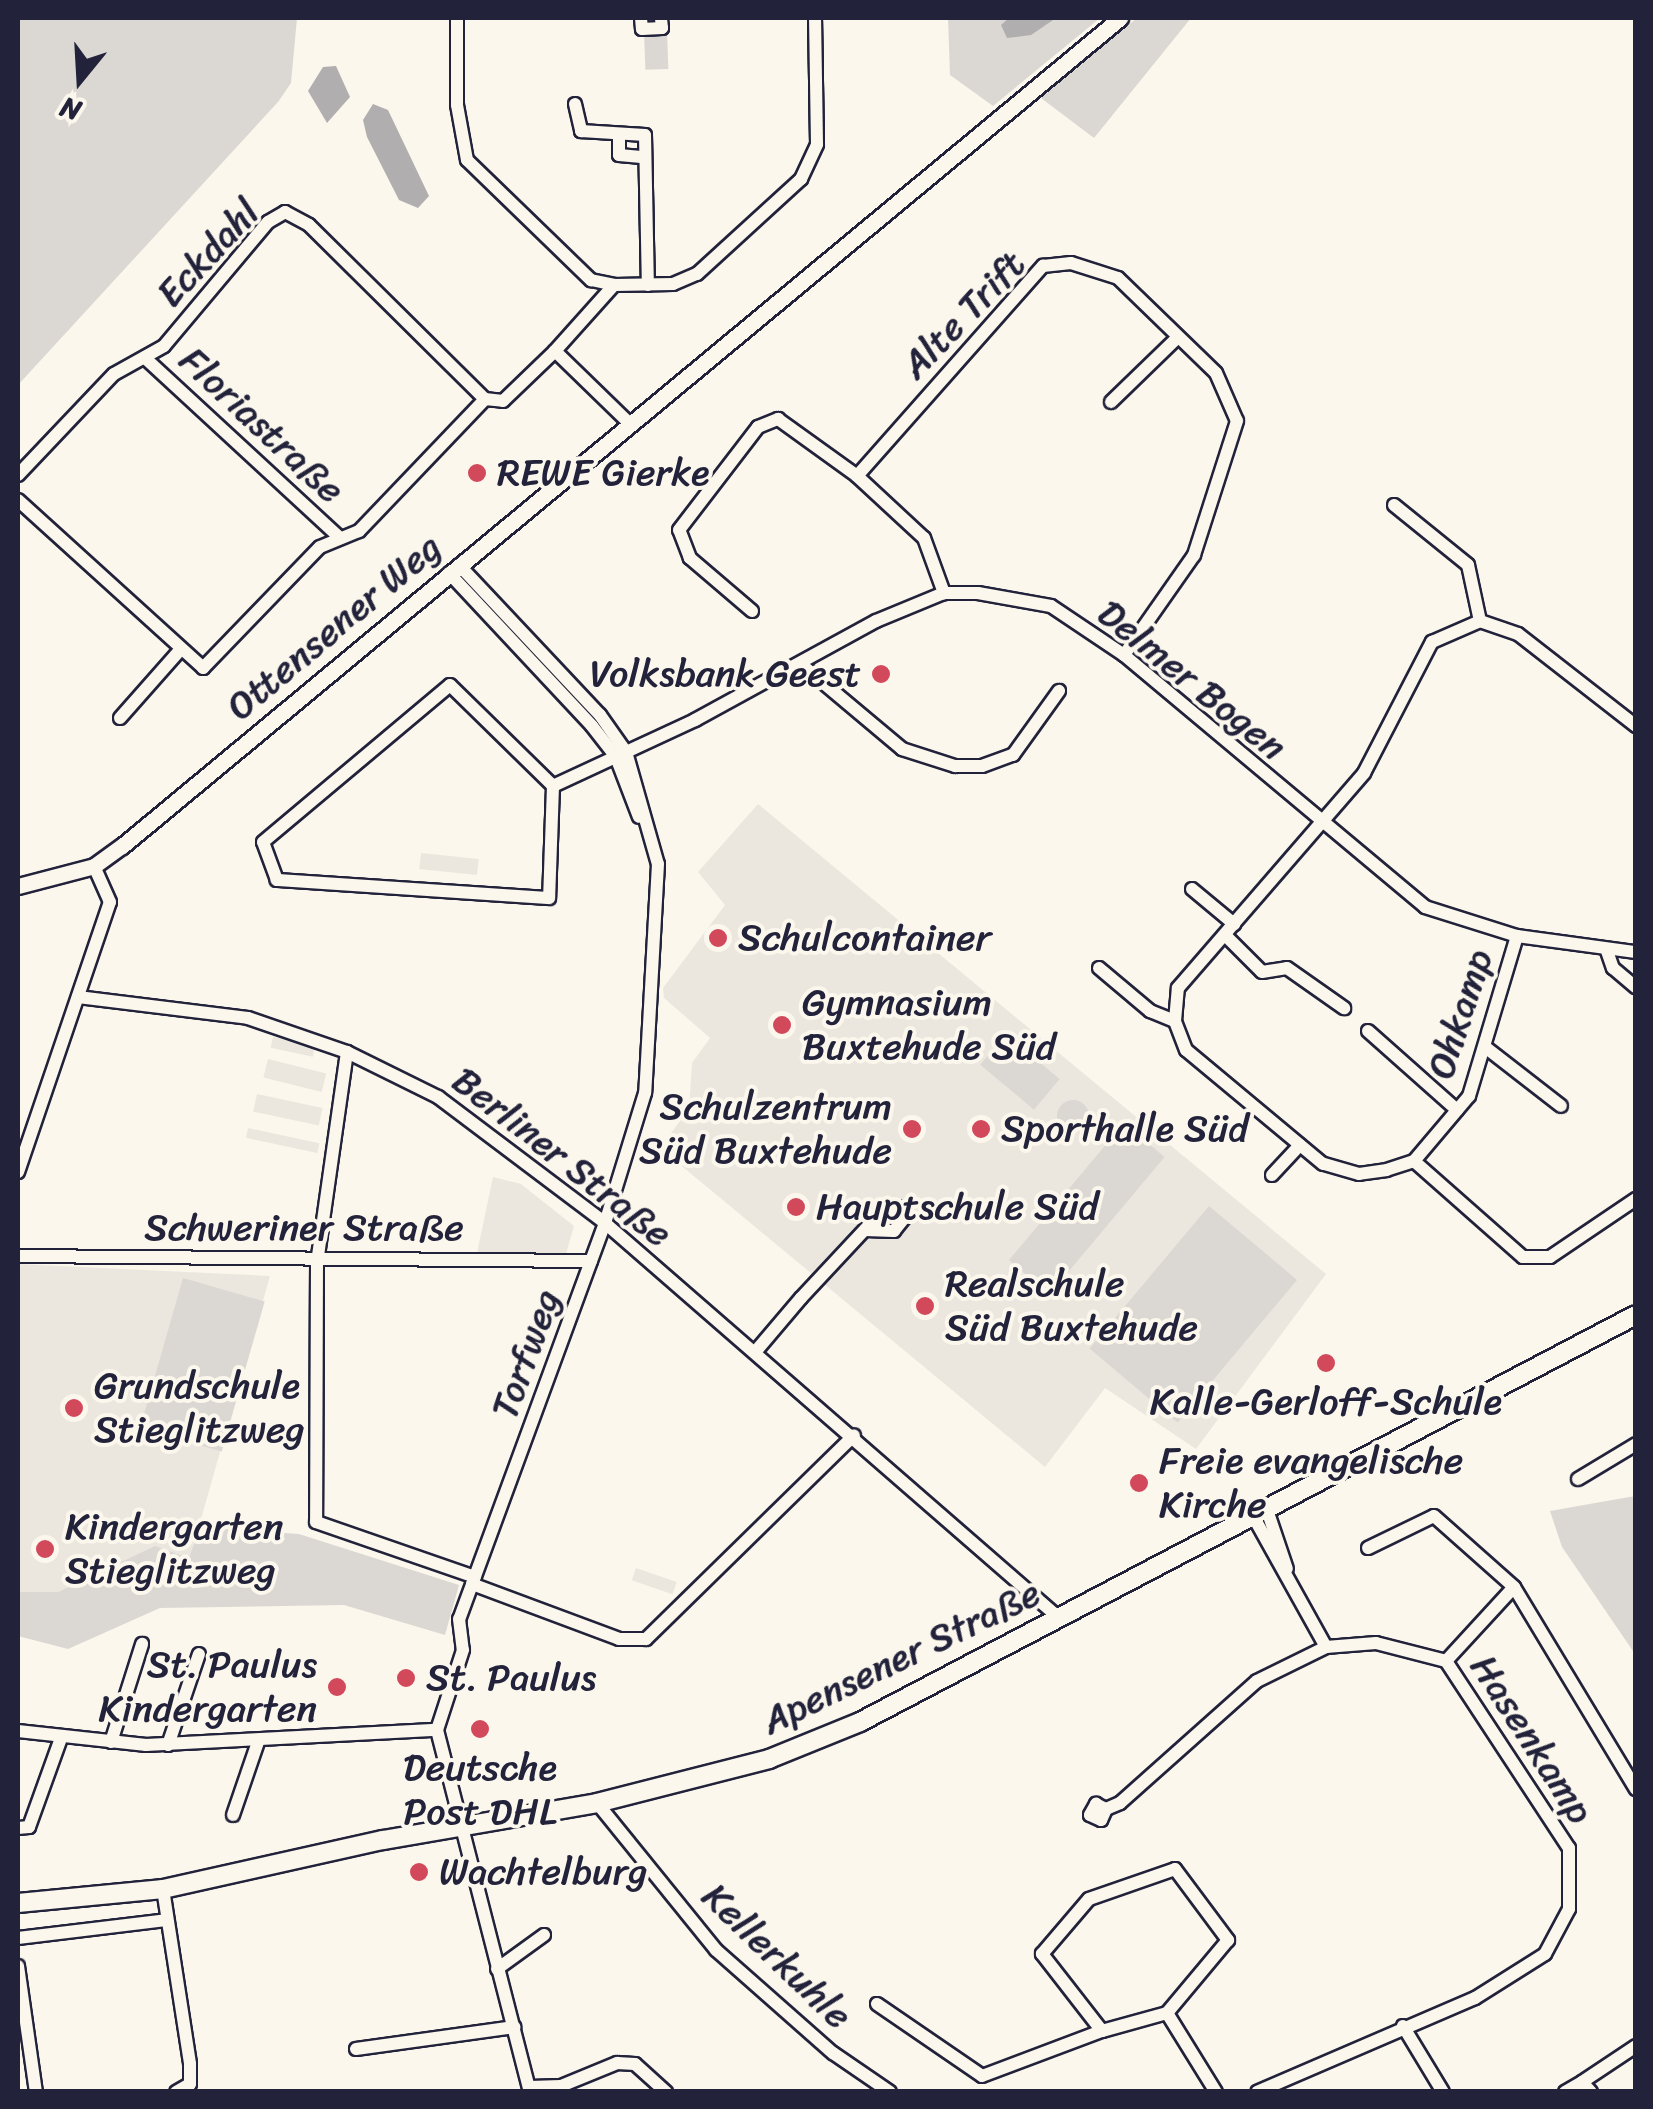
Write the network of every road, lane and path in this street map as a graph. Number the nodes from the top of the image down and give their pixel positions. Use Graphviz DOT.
graph roads {
  1 [pos="457,18"];
  2 [pos="661,18"];
  3 [pos="816,18"];
  4 [pos="1120,18"];
  5 [pos="642,24"];
  6 [pos="575,104"];
  7 [pos="619,134"];
  8 [pos="644,157"];
  9 [pos="614,285"];
  10 [pos="648,285"];
  11 [pos="1177,338"];
  12 [pos="555,351"];
  13 [pos="146,358"];
  14 [pos="486,398"];
  15 [pos="1111,402"];
  16 [pos="629,423"];
  17 [pos="18,475"];
  18 [pos="857,476"];
  19 [pos="18,500"];
  20 [pos="1394,506"];
  21 [pos="338,536"];
  22 [pos="454,569"];
  23 [pos="944,594"];
  24 [pos="752,611"];
  25 [pos="1480,621"];
  26 [pos="181,650"];
  27 [pos="1124,654"];
  28 [pos="802,665"];
  29 [pos="1059,691"];
  30 [pos="120,718"];
  31 [pos="1636,726"];
  32 [pos="621,754"];
  33 [pos="553,786"];
  34 [pos="1322,825"];
  35 [pos="94,866"];
  36 [pos="18,886"];
  37 [pos="1192,889"];
  38 [pos="1229,930"];
  39 [pos="1517,936"];
  40 [pos="1607,951"];
  41 [pos="1636,952"];
  42 [pos="1099,968"];
  43 [pos="1636,987"];
  44 [pos="78,997"];
  45 [pos="1344,1008"];
  46 [pos="1175,1021"];
  47 [pos="1368,1031"];
  48 [pos="1485,1047"];
  49 [pos="347,1052"];
  50 [pos="1561,1106"];
  51 [pos="1457,1110"];
  52 [pos="1300,1144"];
  53 [pos="1414,1161"];
  54 [pos="18,1172"];
  55 [pos="1272,1176"];
  56 [pos="1636,1199"];
  57 [pos="605,1223"];
  58 [pos="865,1230"];
  59 [pos="18,1256"];
  60 [pos="317,1262"];
  61 [pos="591,1262"];
  62 [pos="1636,1314"];
  63 [pos="756,1352"];
  64 [pos="854,1435"];
  65 [pos="1636,1444"];
  66 [pos="1578,1479"];
  67 [pos="1259,1510"];
  68 [pos="1368,1548"];
  69 [pos="473,1580"];
  70 [pos="1514,1587"];
  71 [pos="1058,1617"];
  72 [pos="142,1644"];
  73 [pos="1326,1647"];
  74 [pos="199,1654"];
  75 [pos="1446,1661"];
  76 [pos="437,1730"];
  77 [pos="18,1731"];
  78 [pos="61,1738"];
  79 [pos="112,1742"];
  80 [pos="258,1742"];
  81 [pos="168,1745"];
  82 [pos="1636,1789"];
  83 [pos="598,1803"];
  84 [pos="1106,1809"];
  85 [pos="233,1815"];
  86 [pos="458,1825"];
  87 [pos="18,1828"];
  88 [pos="164,1888"];
  89 [pos="18,1903"];
  90 [pos="166,1920"];
  91 [pos="544,1935"];
  92 [pos="18,1938"];
  93 [pos="18,1966"];
  94 [pos="498,1969"];
  95 [pos="877,2004"];
  96 [pos="1167,2014"];
  97 [pos="1403,2026"];
  98 [pos="514,2027"];
  99 [pos="1102,2031"];
  100 [pos="1636,2046"];
  101 [pos="356,2050"];
  102 [pos="1586,2087"];
  103 [pos="530,2090"];
  104 [pos="36,2092"];
  105 [pos="176,2092"];
  106 [pos="666,2092"];
  107 [pos="890,2092"];
  108 [pos="1216,2092"];
  109 [pos="1257,2092"];
  110 [pos="1443,2092"];
  111 [pos="1565,2092"];
  1 -- 9 [label="street"];
  2 -- 5 [label="street"];
  3 -- 10 [label="street"];
  4 -- 16 [label="street, Ottensener Weg"];
  6 -- 7 [label="street"];
  7 -- 8 [label="street"];
  7 -- 8 [label="street"];
  8 -- 10 [label="street"];
  9 -- 10 [label="street"];
  9 -- 12 [label="street"];
  11 -- 15 [label="street"];
  11 -- 18 [label="street, Alte Trift"];
  11 -- 27 [label="street, Alte Trift"];
  12 -- 14 [label="street"];
  12 -- 16 [label="street"];
  13 -- 14 [label="street, Eckdahl"];
  13 -- 17 [label="street, Eckdahl"];
  13 -- 21 [label="street, Floriastraße"];
  14 -- 21 [label="street"];
  16 -- 22 [label="street, Ottensener Weg"];
  18 -- 23 [label="street"];
  18 -- 24 [label="street"];
  19 -- 26 [label="street"];
  20 -- 25 [label="street"];
  21 -- 26 [label="street"];
  22 -- 32 [label="street, Torfweg"];
  22 -- 35 [label="street, Ottensener Weg"];
  23 -- 27 [label="street, Delmer Bogen"];
  23 -- 28 [label="street, Delmer Bogen"];
  25 -- 31 [label="street"];
  25 -- 34 [label="street"];
  26 -- 30 [label="street"];
  27 -- 34 [label="street, Delmer Bogen"];
  28 -- 29 [label="street"];
  28 -- 32 [label="street, Delmer Bogen"];
  32 -- 33 [label="street, Delmer Bogen"];
  32 -- 57 [label="street, Torfweg"];
  33 -- 33 [label="street"];
  34 -- 38 [label="street"];
  34 -- 39 [label="street, Delmer Bogen"];
  35 -- 36 [label="street, Ottensener Weg"];
  35 -- 44 [label="street"];
  37 -- 38 [label="street"];
  38 -- 45 [label="street"];
  38 -- 46 [label="street"];
  39 -- 40 [label="street, Delmer Bogen"];
  39 -- 48 [label="street, Ohkamp"];
  40 -- 41 [label="street, Delmer Bogen"];
  40 -- 43 [label="street"];
  42 -- 46 [label="street"];
  44 -- 49 [label="street, Berliner Straße"];
  44 -- 54 [label="street"];
  46 -- 52 [label="street"];
  47 -- 51 [label="street, Ohkamp"];
  48 -- 50 [label="street"];
  48 -- 51 [label="street, Ohkamp"];
  49 -- 57 [label="street, Berliner Straße"];
  49 -- 60 [label="street"];
  51 -- 53 [label="street, Ohkamp"];
  52 -- 53 [label="street"];
  52 -- 55 [label="street"];
  53 -- 56 [label="street"];
  57 -- 61 [label="street, Torfweg"];
  57 -- 63 [label="street, Berliner Straße"];
  58 -- 63 [label="street"];
  59 -- 60 [label="street, Schweriner Straße"];
  60 -- 61 [label="street, Schweriner Straße"];
  60 -- 69 [label="street"];
  61 -- 69 [label="street, Torfweg"];
  62 -- 67 [label="main road, Apensener Straße"];
  63 -- 64 [label="street, Berliner Straße"];
  64 -- 69 [label="street"];
  64 -- 71 [label="street, Berliner Straße"];
  65 -- 66 [label="street"];
  67 -- 71 [label="main road, Apensener Straße"];
  67 -- 73 [label="street"];
  68 -- 70 [label="street"];
  69 -- 76 [label="street, Torfweg"];
  70 -- 75 [label="street"];
  70 -- 82 [label="street"];
  71 -- 83 [label="main road, Apensener Straße"];
  72 -- 79 [label="street"];
  73 -- 75 [label="street, Hasenkamp"];
  73 -- 84 [label="street"];
  74 -- 81 [label="street"];
  75 -- 97 [label="street, Hasenkamp"];
  76 -- 80 [label="street"];
  76 -- 86 [label="street"];
  77 -- 78 [label="street"];
  78 -- 79 [label="street"];
  78 -- 87 [label="street"];
  79 -- 81 [label="street"];
  80 -- 81 [label="street"];
  80 -- 85 [label="street"];
  83 -- 86 [label="main road, Apensener Straße"];
  83 -- 107 [label="street, Kellerkuhle"];
  86 -- 88 [label="main road, Apensener Straße"];
  86 -- 94 [label="street"];
  88 -- 89 [label="main road, Apensener Straße"];
  88 -- 90 [label="street"];
  90 -- 92 [label="street"];
  90 -- 105 [label="street"];
  91 -- 94 [label="street"];
  93 -- 104 [label="street"];
  94 -- 98 [label="street"];
  95 -- 99 [label="street"];
  96 -- 99 [label="street"];
  96 -- 99 [label="street"];
  96 -- 108 [label="street"];
  97 -- 109 [label="street, Hasenkamp"];
  97 -- 110 [label="street"];
  98 -- 101 [label="street"];
  98 -- 103 [label="street"];
  100 -- 102 [label="street"];
  102 -- 111 [label="street"];
  103 -- 106 [label="street"];
}
